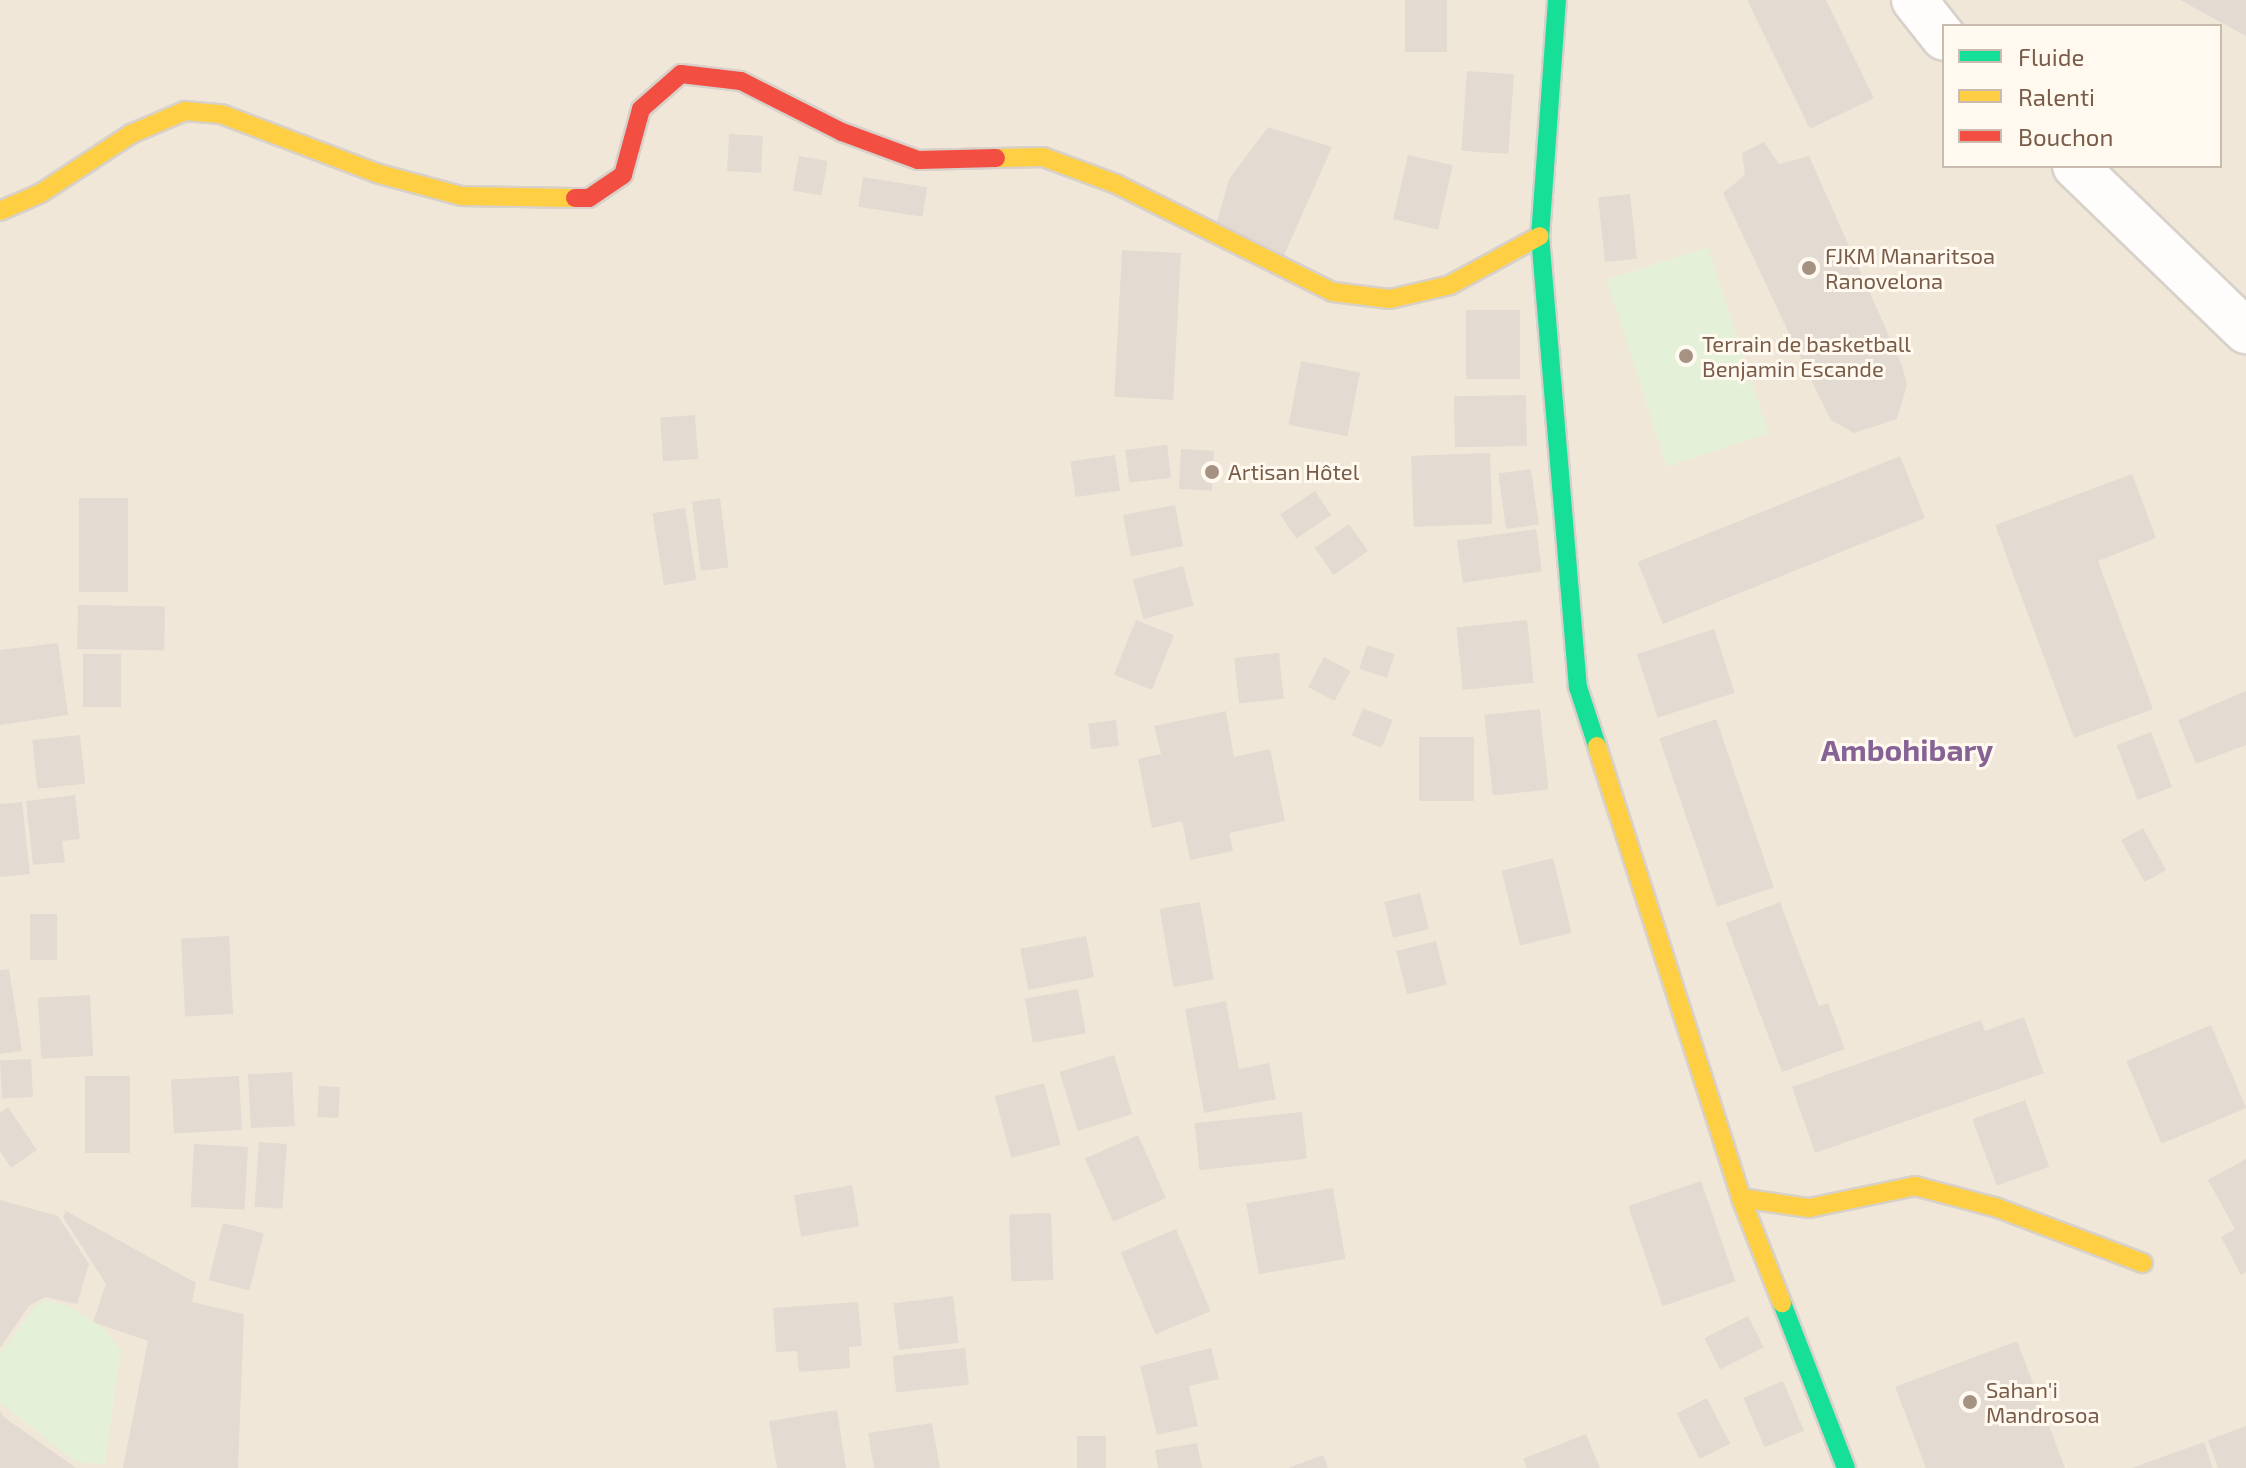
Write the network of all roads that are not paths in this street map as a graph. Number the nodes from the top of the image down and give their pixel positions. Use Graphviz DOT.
graph roads {
  1 [pos="1557,0"];
  2 [pos="1914,0"];
  3 [pos="1942,35"];
  4 [pos="2077,168"];
  5 [pos="0,211"];
  6 [pos="1540,236"];
  7 [pos="2246,331"];
  8 [pos="1741,1198"];
  9 [pos="2143,1263"];
  10 [pos="1846,1468"];
  1 -- 6 [label="street"];
  2 -- 3 [label="street"];
  4 -- 7 [label="street"];
  5 -- 6 [label="street"];
  6 -- 8 [label="street"];
  8 -- 9 [label="street"];
  8 -- 10 [label="street"];
}
